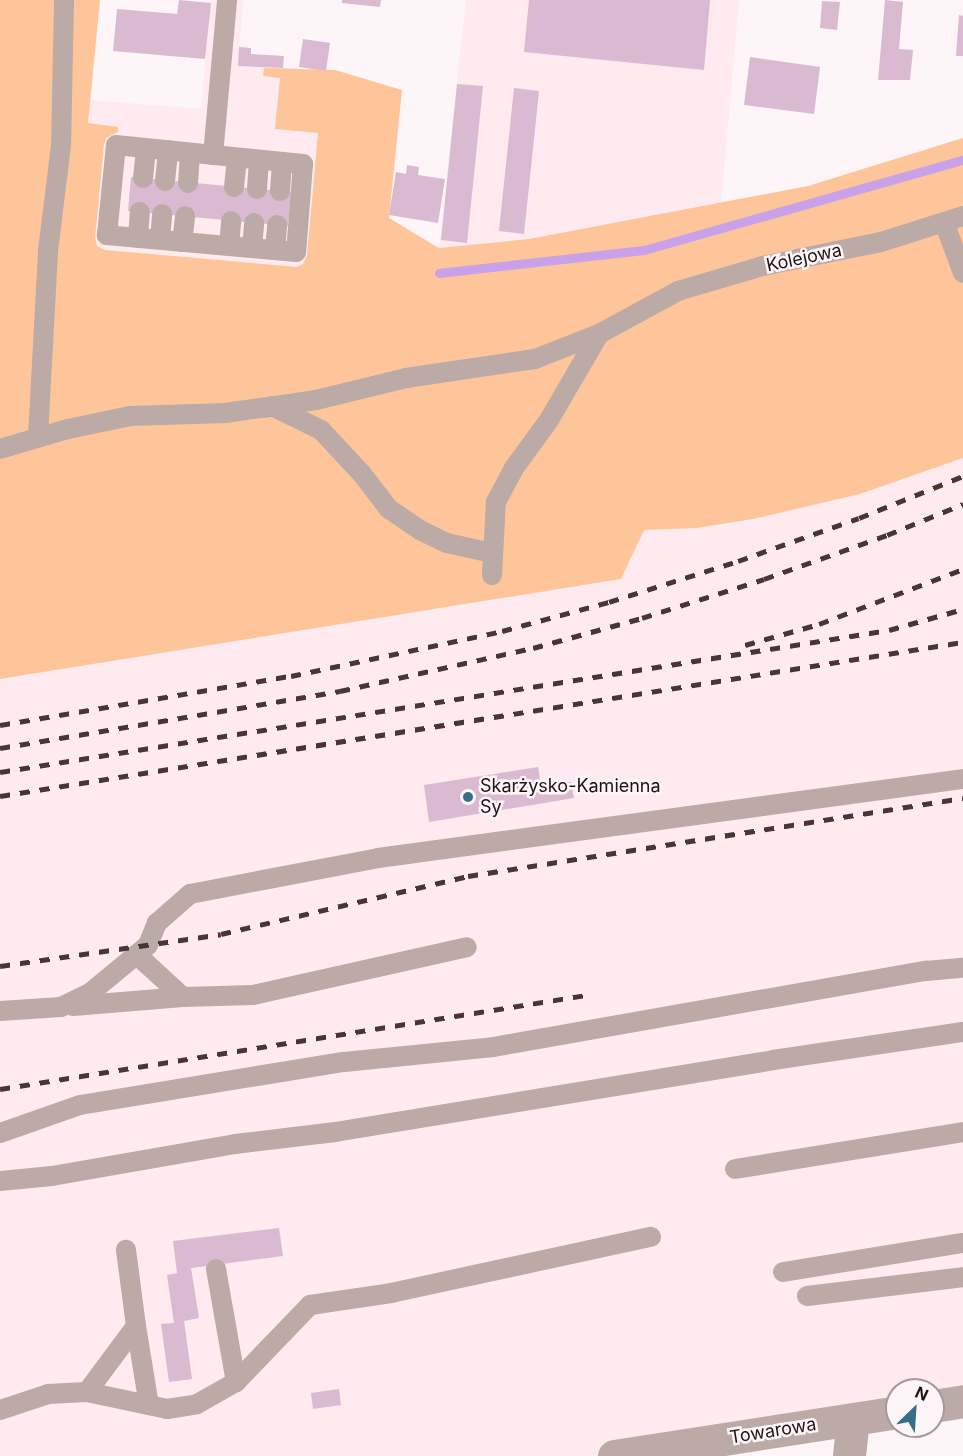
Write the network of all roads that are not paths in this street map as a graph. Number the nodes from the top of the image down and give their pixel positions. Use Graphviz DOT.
graph roads {
  1 [pos="64,0"];
  2 [pos="227,0"];
  3 [pos="146,148"];
  4 [pos="168,150"];
  5 [pos="190,153"];
  6 [pos="213,155"];
  7 [pos="237,158"];
  8 [pos="260,160"];
  9 [pos="282,162"];
  10 [pos="143,178"];
  11 [pos="165,181"];
  12 [pos="188,183"];
  13 [pos="234,187"];
  14 [pos="257,189"];
  15 [pos="280,191"];
  16 [pos="140,212"];
  17 [pos="162,214"];
  18 [pos="185,216"];
  19 [pos="963,216"];
  20 [pos="231,221"];
  21 [pos="944,222"];
  22 [pos="254,223"];
  23 [pos="277,225"];
  24 [pos="138,238"];
  25 [pos="160,239"];
  26 [pos="182,242"];
  27 [pos="229,246"];
  28 [pos="252,248"];
  29 [pos="275,250"];
  30 [pos="963,273"];
  31 [pos="599,334"];
  32 [pos="272,406"];
  33 [pos="38,437"];
  34 [pos="0,449"];
  35 [pos="492,554"];
  36 [pos="492,575"];
  37 [pos="963,779"];
  38 [pos="467,947"];
  39 [pos="137,955"];
  40 [pos="963,968"];
  41 [pos="183,997"];
  42 [pos="61,1007"];
  43 [pos="0,1011"];
  44 [pos="963,1032"];
  45 [pos="963,1132"];
  46 [pos="0,1133"];
  47 [pos="735,1169"];
  48 [pos="0,1181"];
  49 [pos="651,1237"];
  50 [pos="963,1243"];
  51 [pos="126,1250"];
  52 [pos="216,1269"];
  53 [pos="783,1272"];
  54 [pos="963,1277"];
  55 [pos="807,1296"];
  56 [pos="136,1326"];
  57 [pos="236,1382"];
  58 [pos="87,1392"];
  59 [pos="963,1401"];
  60 [pos="945,1404"];
  61 [pos="149,1405"];
  62 [pos="0,1410"];
  63 [pos="885,1414"];
  64 [pos="853,1419"];
  65 [pos="678,1451"];
  66 [pos="614,1456"];
  67 [pos="849,1456"];
  1 -- 33 [label="lane"];
  2 -- 6 [label="lane"];
  3 -- 4 [label="lane"];
  3 -- 10 [label="lane"];
  3 -- 24 [label="lane"];
  4 -- 5 [label="lane"];
  4 -- 11 [label="lane"];
  5 -- 6 [label="lane"];
  5 -- 12 [label="lane"];
  6 -- 7 [label="lane"];
  7 -- 8 [label="lane"];
  7 -- 13 [label="lane"];
  8 -- 9 [label="lane"];
  8 -- 14 [label="lane"];
  9 -- 15 [label="lane"];
  9 -- 29 [label="lane"];
  16 -- 24 [label="lane"];
  17 -- 25 [label="lane"];
  18 -- 26 [label="lane"];
  19 -- 21 [label="lane, Kolejowa"];
  20 -- 27 [label="lane"];
  21 -- 30 [label="lane"];
  21 -- 31 [label="lane, Kolejowa"];
  22 -- 28 [label="lane"];
  23 -- 29 [label="lane"];
  24 -- 25 [label="lane"];
  25 -- 26 [label="lane"];
  26 -- 27 [label="lane"];
  27 -- 28 [label="lane"];
  28 -- 29 [label="lane"];
  31 -- 32 [label="lane, Kolejowa"];
  31 -- 35 [label="lane"];
  32 -- 33 [label="lane, Kolejowa"];
  32 -- 35 [label="lane"];
  33 -- 34 [label="lane, Kolejowa"];
  35 -- 36 [label="lane"];
  37 -- 39 [label="lane"];
  38 -- 41 [label="lane"];
  39 -- 41 [label="lane"];
  39 -- 42 [label="lane"];
  40 -- 46 [label="lane"];
  41 -- 42 [label="lane"];
  42 -- 43 [label="lane"];
  44 -- 48 [label="lane"];
  45 -- 47 [label="lane"];
  49 -- 57 [label="lane"];
  50 -- 53 [label="lane"];
  51 -- 56 [label="lane"];
  52 -- 57 [label="lane"];
  54 -- 55 [label="lane"];
  56 -- 58 [label="lane"];
  56 -- 61 [label="lane"];
  57 -- 61 [label="lane"];
  58 -- 61 [label="lane"];
  58 -- 62 [label="lane"];
  59 -- 60 [label="street"];
  63 -- 64 [label="street, Towarowa"];
  64 -- 65 [label="street, Towarowa"];
  64 -- 67 [label="street"];
  65 -- 66 [label="street, Towarowa"];
}
